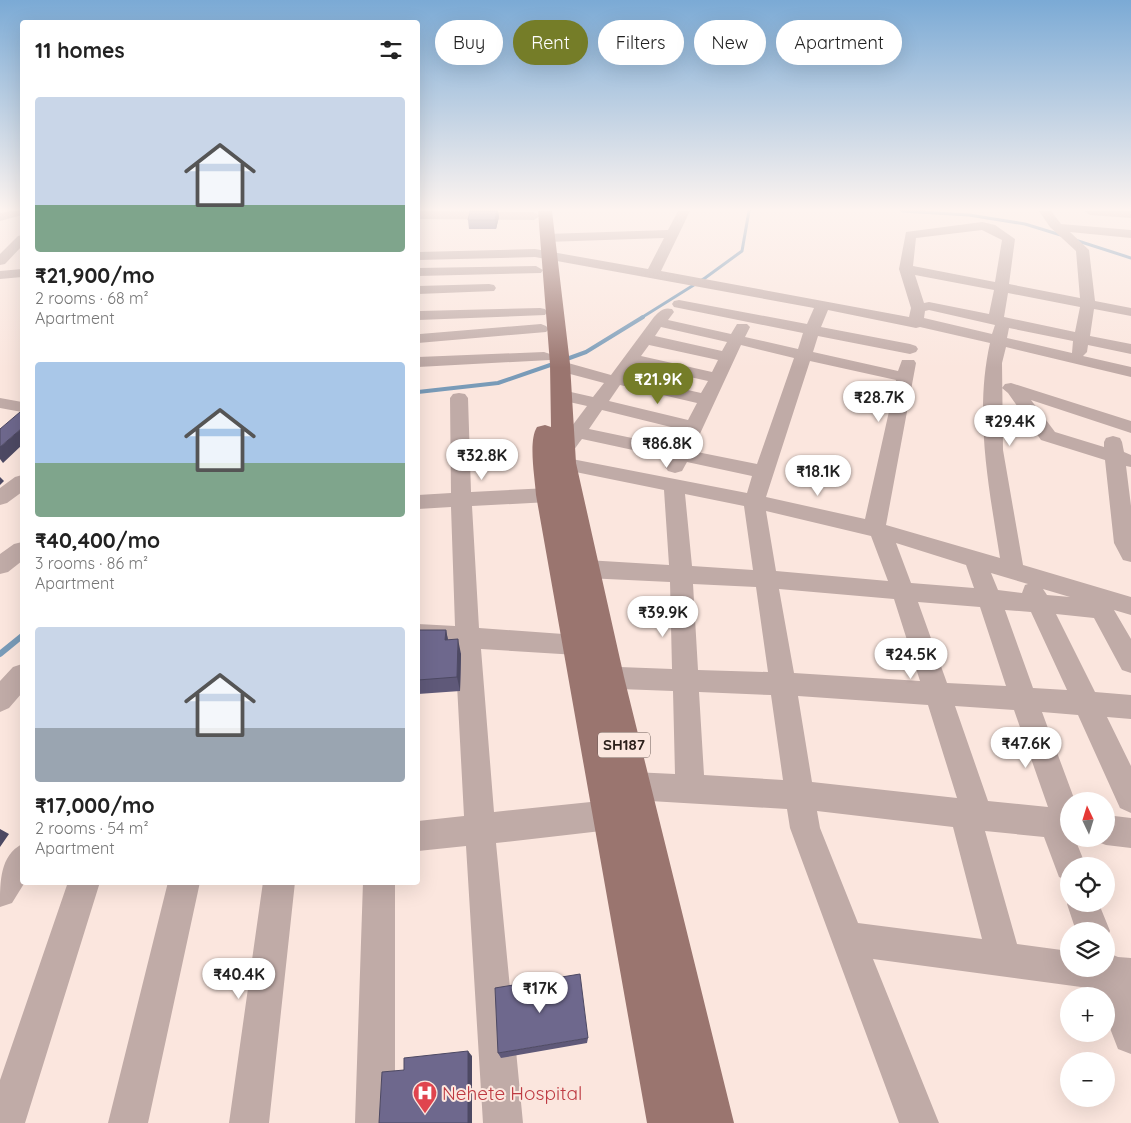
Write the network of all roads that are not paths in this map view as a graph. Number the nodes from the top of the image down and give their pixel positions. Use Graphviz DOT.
graph roads {
  1 [pos="473,263"];
  2 [pos="539,263"];
  3 [pos="540,263"];
  4 [pos="598,263"];
  5 [pos="658,263"];
  6 [pos="907,263"];
  7 [pos="1006,263"];
  8 [pos="1083,263"];
  9 [pos="906,269"];
  10 [pos="420,272"];
  11 [pos="20,273"];
  12 [pos="653,273"];
  13 [pos="0,275"];
  14 [pos="709,283"];
  15 [pos="489,288"];
  16 [pos="1002,288"];
  17 [pos="420,290"];
  18 [pos="679,304"];
  19 [pos="1088,304"];
  20 [pos="823,305"];
  21 [pos="1131,312"];
  22 [pos="420,316"];
  23 [pos="917,317"];
  24 [pos="747,318"];
  25 [pos="541,320"];
  26 [pos="658,322"];
  27 [pos="1000,327"];
  28 [pos="812,330"];
  29 [pos="1081,338"];
  30 [pos="420,339"];
  31 [pos="645,339"];
  32 [pos="736,339"];
  33 [pos="910,349"];
  34 [pos="1131,349"];
  35 [pos="803,356"];
  36 [pos="727,357"];
  37 [pos="631,359"];
  38 [pos="1077,359"];
  39 [pos="420,362"];
  40 [pos="553,367"];
  41 [pos="1131,372"];
  42 [pos="905,377"];
  43 [pos="717,378"];
  44 [pos="615,380"];
  45 [pos="994,382"];
  46 [pos="1014,389"];
  47 [pos="459,398"];
  48 [pos="707,400"];
  49 [pos="0,403"];
  50 [pos="598,404"];
  51 [pos="20,407"];
  52 [pos="1110,420"];
  53 [pos="694,427"];
  54 [pos="1131,427"];
  55 [pos="563,451"];
  56 [pos="681,454"];
  57 [pos="1123,458"];
  58 [pos="764,472"];
  59 [pos="0,478"];
  60 [pos="20,482"];
  61 [pos="20,483"];
  62 [pos="671,484"];
  63 [pos="549,495"];
  64 [pos="0,498"];
  65 [pos="460,500"];
  66 [pos="754,501"];
  67 [pos="420,502"];
  68 [pos="877,530"];
  69 [pos="20,551"];
  70 [pos="1131,554"];
  71 [pos="975,559"];
  72 [pos="0,566"];
  73 [pos="586,569"];
  74 [pos="1019,572"];
  75 [pos="681,574"];
  76 [pos="766,579"];
  77 [pos="903,591"];
  78 [pos="988,598"];
  79 [pos="1098,602"];
  80 [pos="1038,603"];
  81 [pos="1131,606"];
  82 [pos="420,634"];
  83 [pos="467,638"];
  84 [pos="1131,662"];
  85 [pos="589,666"];
  86 [pos="684,680"];
  87 [pos="782,684"];
  88 [pos="937,694"];
  89 [pos="1024,699"];
  90 [pos="1086,703"];
  91 [pos="1131,707"];
  92 [pos="633,786"];
  93 [pos="690,789"];
  94 [pos="800,795"];
  95 [pos="1131,798"];
  96 [pos="972,814"];
  97 [pos="610,815"];
  98 [pos="1054,824"];
  99 [pos="480,829"];
  100 [pos="1115,831"];
  101 [pos="1131,833"];
  102 [pos="420,836"];
  103 [pos="1067,857"];
  104 [pos="20,863"];
  105 [pos="83,885"];
  106 [pos="183,885"];
  107 [pos="279,885"];
  108 [pos="379,885"];
  109 [pos="0,890"];
  110 [pos="847,938"];
  111 [pos="1004,959"];
  112 [pos="1060,967"];
  113 [pos="1107,977"];
  114 [pos="1131,1036"];
  115 [pos="5,1123"];
  116 [pos="128,1123"];
  117 [pos="249,1123"];
  118 [pos="375,1123"];
  119 [pos="503,1123"];
  120 [pos="671,1123"];
  121 [pos="710,1123"];
  122 [pos="919,1123"];
  1 -- 10 [label="street"];
  2 -- 25 [label="main road, SH187"];
  3 -- 40 [label="main road, SH187"];
  4 -- 12 [label="street"];
  5 -- 12 [label="street"];
  6 -- 9 [label="street"];
  7 -- 16 [label="street"];
  8 -- 19 [label="street"];
  9 -- 16 [label="street"];
  9 -- 23 [label="street"];
  11 -- 13 [label="street"];
  12 -- 14 [label="street"];
  14 -- 18 [label="street"];
  14 -- 20 [label="street"];
  15 -- 17 [label="street"];
  16 -- 19 [label="street"];
  16 -- 27 [label="street"];
  18 -- 24 [label="street"];
  18 -- 26 [label="street"];
  19 -- 21 [label="street"];
  19 -- 29 [label="street"];
  20 -- 23 [label="street"];
  20 -- 28 [label="street"];
  22 -- 25 [label="street"];
  23 -- 27 [label="street"];
  23 -- 33 [label="street"];
  24 -- 28 [label="street"];
  24 -- 32 [label="street"];
  25 -- 30 [label="street"];
  25 -- 40 [label="main road, SH187"];
  26 -- 31 [label="street"];
  26 -- 32 [label="street"];
  27 -- 29 [label="street"];
  27 -- 38 [label="street"];
  27 -- 45 [label="street"];
  28 -- 33 [label="street"];
  28 -- 35 [label="street"];
  29 -- 34 [label="street"];
  29 -- 38 [label="street"];
  31 -- 36 [label="street"];
  31 -- 37 [label="street"];
  32 -- 35 [label="street"];
  32 -- 36 [label="street"];
  33 -- 42 [label="street"];
  35 -- 42 [label="street"];
  35 -- 58 [label="street"];
  36 -- 43 [label="street"];
  37 -- 43 [label="street"];
  37 -- 44 [label="street"];
  38 -- 41 [label="street"];
  39 -- 40 [label="street"];
  40 -- 44 [label="street"];
  40 -- 50 [label="street"];
  40 -- 55 [label="main road, SH187"];
  42 -- 68 [label="street"];
  43 -- 48 [label="street"];
  44 -- 48 [label="street"];
  44 -- 50 [label="street"];
  45 -- 46 [label="street"];
  45 -- 74 [label="street"];
  46 -- 52 [label="street"];
  46 -- 57 [label="street"];
  47 -- 65 [label="street"];
  48 -- 53 [label="street"];
  49 -- 51 [label="street"];
  50 -- 53 [label="street"];
  50 -- 55 [label="street"];
  52 -- 54 [label="street"];
  52 -- 57 [label="street"];
  53 -- 56 [label="street"];
  55 -- 56 [label="street"];
  55 -- 62 [label="street"];
  55 -- 63 [label="main road, SH187"];
  55 -- 73 [label="main road, SH187"];
  56 -- 58 [label="street"];
  56 -- 62 [label="street"];
  57 -- 70 [label="street"];
  58 -- 66 [label="street"];
  59 -- 60 [label="street"];
  61 -- 64 [label="street"];
  62 -- 66 [label="street"];
  62 -- 75 [label="street"];
  63 -- 65 [label="street"];
  63 -- 85 [label="main road, SH187"];
  65 -- 67 [label="street"];
  65 -- 83 [label="street"];
  66 -- 68 [label="street"];
  66 -- 76 [label="street"];
  68 -- 71 [label="street"];
  68 -- 77 [label="street"];
  69 -- 72 [label="street"];
  71 -- 74 [label="street"];
  71 -- 78 [label="street"];
  73 -- 75 [label="street"];
  73 -- 85 [label="main road, SH187"];
  74 -- 79 [label="street"];
  74 -- 80 [label="street"];
  75 -- 76 [label="street"];
  75 -- 86 [label="street"];
  76 -- 77 [label="street"];
  76 -- 87 [label="street"];
  77 -- 78 [label="street"];
  77 -- 88 [label="street"];
  78 -- 80 [label="street"];
  78 -- 89 [label="street"];
  79 -- 80 [label="street"];
  79 -- 81 [label="street"];
  79 -- 84 [label="street"];
  80 -- 90 [label="street"];
  82 -- 83 [label="street"];
  83 -- 85 [label="street"];
  83 -- 99 [label="street"];
  85 -- 86 [label="street"];
  85 -- 92 [label="main road, SH187"];
  85 -- 97 [label="main road, SH187"];
  86 -- 87 [label="street"];
  86 -- 93 [label="street"];
  87 -- 88 [label="street"];
  87 -- 94 [label="street"];
  88 -- 89 [label="street"];
  88 -- 96 [label="street"];
  89 -- 90 [label="street"];
  89 -- 98 [label="street"];
  90 -- 91 [label="street"];
  90 -- 95 [label="street"];
  92 -- 93 [label="street"];
  92 -- 121 [label="main road, SH187"];
  93 -- 94 [label="street"];
  94 -- 96 [label="street"];
  94 -- 110 [label="street"];
  96 -- 98 [label="street"];
  96 -- 111 [label="street"];
  97 -- 99 [label="street"];
  97 -- 120 [label="main road, SH187"];
  98 -- 103 [label="street"];
  99 -- 102 [label="street"];
  99 -- 119 [label="street"];
  100 -- 101 [label="street"];
  104 -- 109 [label="street"];
  105 -- 115 [label="street"];
  106 -- 116 [label="street"];
  107 -- 117 [label="street"];
  108 -- 118 [label="street"];
  110 -- 111 [label="street"];
  110 -- 122 [label="street"];
  111 -- 112 [label="street"];
  113 -- 114 [label="street"];
}
